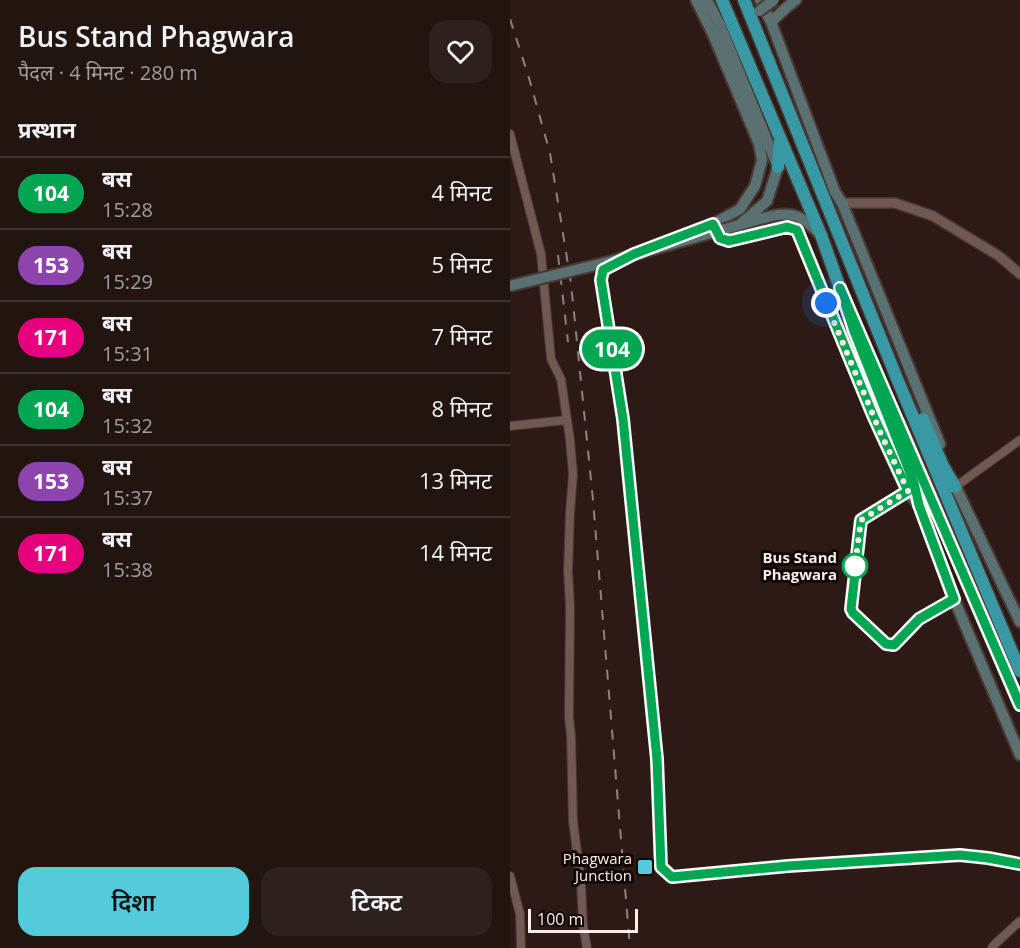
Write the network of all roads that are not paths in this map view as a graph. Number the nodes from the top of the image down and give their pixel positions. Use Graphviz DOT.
graph roads {
  1 [pos="696,0"];
  2 [pos="707,0"];
  3 [pos="722,0"];
  4 [pos="744,0"];
  5 [pos="774,0"];
  6 [pos="796,0"];
  7 [pos="756,9"];
  8 [pos="771,22"];
  9 [pos="510,134"];
  10 [pos="781,138"];
  11 [pos="778,167"];
  12 [pos="842,204"];
  13 [pos="713,224"];
  14 [pos="739,225"];
  15 [pos="821,235"];
  16 [pos="1020,274"];
  17 [pos="510,286"];
  18 [pos="860,286"];
  19 [pos="840,288"];
  20 [pos="567,420"];
  21 [pos="510,426"];
  22 [pos="1020,440"];
  23 [pos="955,487"];
  24 [pos="908,491"];
  25 [pos="919,505"];
  26 [pos="861,520"];
  27 [pos="954,599"];
  28 [pos="1020,622"];
  29 [pos="1020,670"];
  30 [pos="1020,705"];
  31 [pos="1020,755"];
  32 [pos="1020,864"];
  33 [pos="510,876"];
  34 [pos="1020,921"];
  35 [pos="521,948"];
  36 [pos="586,948"];
  37 [pos="992,948"];
  1 -- 13 [label="main road"];
  2 -- 11 [label="main road"];
  3 -- 10 [label="highway"];
  4 -- 7 [label="highway"];
  5 -- 7 [label="main road, bridge"];
  6 -- 8 [label="main road"];
  7 -- 8 [label="main road"];
  7 -- 18 [label="highway"];
  8 -- 12 [label="main road"];
  9 -- 20 [label="street"];
  10 -- 11 [label="highway"];
  10 -- 15 [label="highway"];
  11 -- 14 [label="main road"];
  12 -- 16 [label="street"];
  12 -- 23 [label="main road"];
  13 -- 24 [label="main road"];
  13 -- 32 [label="street"];
  14 -- 15 [label="main road"];
  14 -- 17 [label="main road, bridge"];
  15 -- 19 [label="highway"];
  18 -- 23 [label="highway"];
  18 -- 29 [label="highway"];
  19 -- 25 [label="highway"];
  19 -- 30 [label="highway"];
  20 -- 21 [label="street"];
  20 -- 36 [label="street"];
  22 -- 23 [label="street"];
  23 -- 28 [label="main road"];
  24 -- 25 [label="main road"];
  24 -- 26 [label="street"];
  25 -- 27 [label="main road"];
  26 -- 27 [label="lane"];
  27 -- 31 [label="main road"];
  33 -- 35 [label="street"];
  34 -- 37 [label="street"];
}
